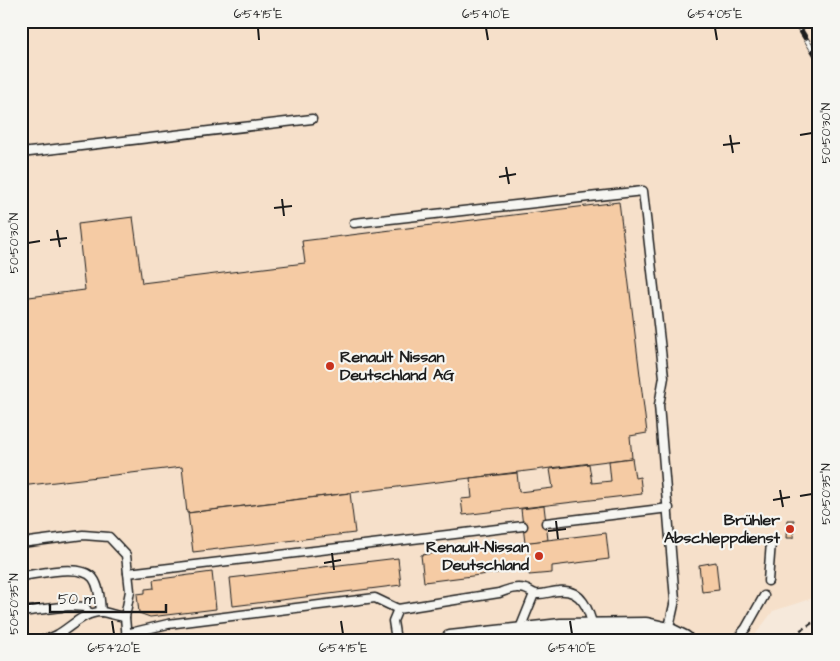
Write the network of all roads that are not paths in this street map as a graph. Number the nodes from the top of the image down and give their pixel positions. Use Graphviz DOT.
graph roads {
  1 [pos="312,119"];
  2 [pos="21,154"];
  3 [pos="354,223"];
  4 [pos="669,508"];
  5 [pos="546,523"];
  6 [pos="523,526"];
  7 [pos="771,542"];
  8 [pos="21,543"];
  9 [pos="128,573"];
  10 [pos="21,576"];
  11 [pos="768,581"];
  12 [pos="534,594"];
  13 [pos="764,596"];
  14 [pos="398,608"];
  15 [pos="21,612"];
  16 [pos="101,612"];
  17 [pos="89,614"];
  18 [pos="125,617"];
  19 [pos="593,628"];
  20 [pos="518,633"];
  21 [pos="676,636"];
  22 [pos="126,637"];
  23 [pos="42,640"];
  24 [pos="396,640"];
  25 [pos="450,640"];
  26 [pos="736,640"];
  1 -- 2 [label="lane"];
  3 -- 4 [label="lane"];
  4 -- 5 [label="lane"];
  4 -- 21 [label="lane"];
  6 -- 9 [label="lane"];
  7 -- 11 [label="lane"];
  8 -- 9 [label="lane"];
  9 -- 18 [label="lane"];
  10 -- 16 [label="lane"];
  12 -- 14 [label="lane"];
  12 -- 19 [label="lane"];
  12 -- 20 [label="lane"];
  13 -- 26 [label="lane"];
  14 -- 22 [label="lane"];
  14 -- 24 [label="lane"];
  15 -- 17 [label="lane"];
  16 -- 17 [label="lane"];
  16 -- 18 [label="lane"];
  17 -- 23 [label="lane"];
  18 -- 22 [label="lane"];
  19 -- 20 [label="street"];
  19 -- 21 [label="street"];
  20 -- 25 [label="street"];
}
